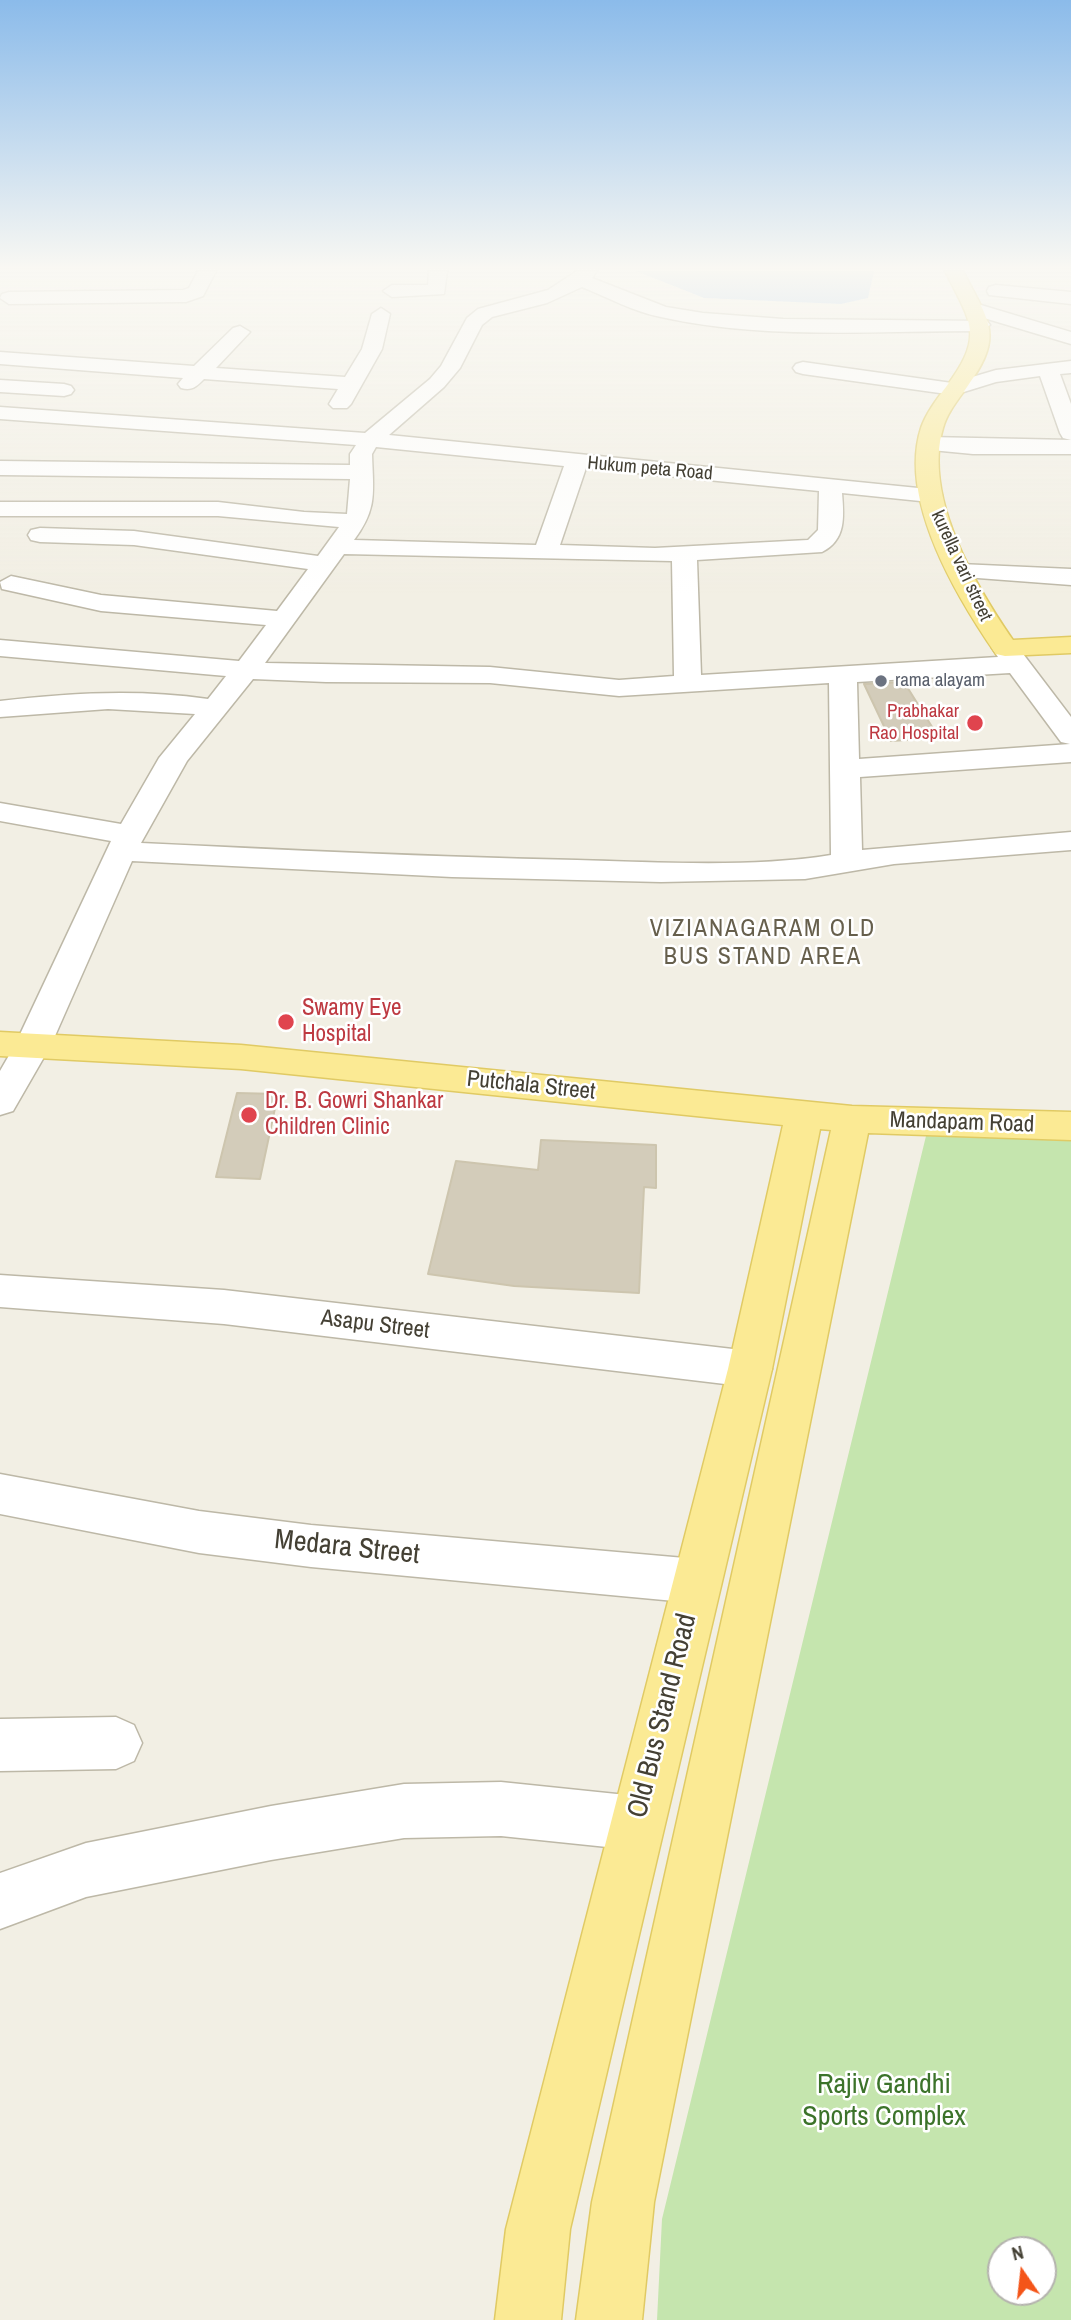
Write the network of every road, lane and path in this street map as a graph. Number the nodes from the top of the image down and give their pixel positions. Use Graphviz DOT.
graph roads {
  1 [pos="193,379"];
  2 [pos="293,379"];
  3 [pos="356,379"];
  4 [pos="440,379"];
  5 [pos="881,379"];
  6 [pos="961,379"];
  7 [pos="979,379"];
  8 [pos="1051,379"];
  9 [pos="353,384"];
  10 [pos="0,386"];
  11 [pos="954,389"];
  12 [pos="81,391"];
  13 [pos="202,399"];
  14 [pos="167,405"];
  15 [pos="0,413"];
  16 [pos="149,423"];
  17 [pos="1071,433"];
  18 [pos="320,435"];
  19 [pos="370,440"];
  20 [pos="93,444"];
  21 [pos="929,444"];
  22 [pos="1071,447"];
  23 [pos="577,462"];
  24 [pos="0,468"];
  25 [pos="359,472"];
  26 [pos="831,486"];
  27 [pos="930,495"];
  28 [pos="55,508"];
  29 [pos="0,509"];
  30 [pos="356,521"];
  31 [pos="545,553"];
  32 [pos="684,554"];
  33 [pos="332,556"];
  34 [pos="20,566"];
  35 [pos="960,571"];
  36 [pos="1071,577"];
  37 [pos="284,619"];
  38 [pos="1071,645"];
  39 [pos="0,648"];
  40 [pos="1011,656"];
  41 [pos="246,670"];
  42 [pos="843,674"];
  43 [pos="688,683"];
  44 [pos="216,708"];
  45 [pos="0,709"];
  46 [pos="1071,736"];
  47 [pos="1071,753"];
  48 [pos="845,769"];
  49 [pos="0,812"];
  50 [pos="1071,841"];
  51 [pos="126,843"];
  52 [pos="847,861"];
  53 [pos="17,1045"];
  54 [pos="0,1102"];
  55 [pos="828,1116"];
  56 [pos="1071,1126"];
  57 [pos="0,1292"];
  58 [pos="750,1369"];
  59 [pos="0,1494"];
  60 [pos="696,1581"];
  61 [pos="116,1743"];
  62 [pos="0,1745"];
  63 [pos="636,1824"];
  64 [pos="0,1901"];
  65 [pos="528,2320"];
  66 [pos="609,2320"];
  1 -- 13 [label="street"];
  2 -- 9 [label="street"];
  3 -- 9 [label="street"];
  4 -- 19 [label="street"];
  5 -- 11 [label="street"];
  6 -- 11 [label="main road, kurella vari street"];
  7 -- 11 [label="street"];
  8 -- 17 [label="street"];
  9 -- 18 [label="street"];
  10 -- 12 [label="street"];
  11 -- 21 [label="main road, kurella vari street"];
  14 -- 16 [label="street"];
  15 -- 20 [label="street"];
  16 -- 18 [label="street, Hukum peta Road"];
  16 -- 20 [label="street, Hukum peta Road"];
  18 -- 19 [label="street, Hukum peta Road"];
  19 -- 23 [label="street, Hukum peta Road"];
  19 -- 25 [label="street"];
  20 -- 24 [label="street"];
  20 -- 25 [label="street"];
  20 -- 28 [label="street"];
  21 -- 22 [label="street"];
  21 -- 27 [label="main road, kurella vari street"];
  23 -- 26 [label="street, Hukum peta Road"];
  23 -- 31 [label="street"];
  25 -- 30 [label="street"];
  26 -- 27 [label="street, Hukum peta Road"];
  26 -- 32 [label="street"];
  27 -- 35 [label="main road, kurella vari street"];
  28 -- 29 [label="street"];
  28 -- 30 [label="street"];
  28 -- 34 [label="street"];
  30 -- 33 [label="street"];
  31 -- 32 [label="street"];
  31 -- 33 [label="street"];
  32 -- 43 [label="street"];
  33 -- 34 [label="street"];
  33 -- 37 [label="street"];
  34 -- 37 [label="street"];
  35 -- 36 [label="street"];
  35 -- 40 [label="main road, kurella vari street"];
  37 -- 41 [label="street"];
  38 -- 40 [label="main road, kurella vari street"];
  39 -- 41 [label="street"];
  40 -- 42 [label="street"];
  40 -- 46 [label="street"];
  41 -- 43 [label="street"];
  41 -- 44 [label="street"];
  42 -- 43 [label="street"];
  42 -- 48 [label="street"];
  44 -- 45 [label="street"];
  44 -- 51 [label="street"];
  47 -- 48 [label="street"];
  48 -- 52 [label="street"];
  49 -- 51 [label="street"];
  50 -- 52 [label="street"];
  51 -- 52 [label="street"];
  51 -- 53 [label="street"];
  53 -- 54 [label="street"];
  53 -- 55 [label="main road, Putchala Street"];
  55 -- 56 [label="main road, Mandapam Road"];
  55 -- 58 [label="main road, Old Bus Stand Road"];
  55 -- 66 [label="main road"];
  57 -- 58 [label="street, Asapu Street"];
  58 -- 60 [label="main road, Old Bus Stand Road"];
  59 -- 60 [label="street, Medara Street"];
  60 -- 63 [label="main road, Old Bus Stand Road"];
  61 -- 62 [label="street"];
  63 -- 64 [label="street"];
  63 -- 65 [label="main road, Old Bus Stand Road"];
}
